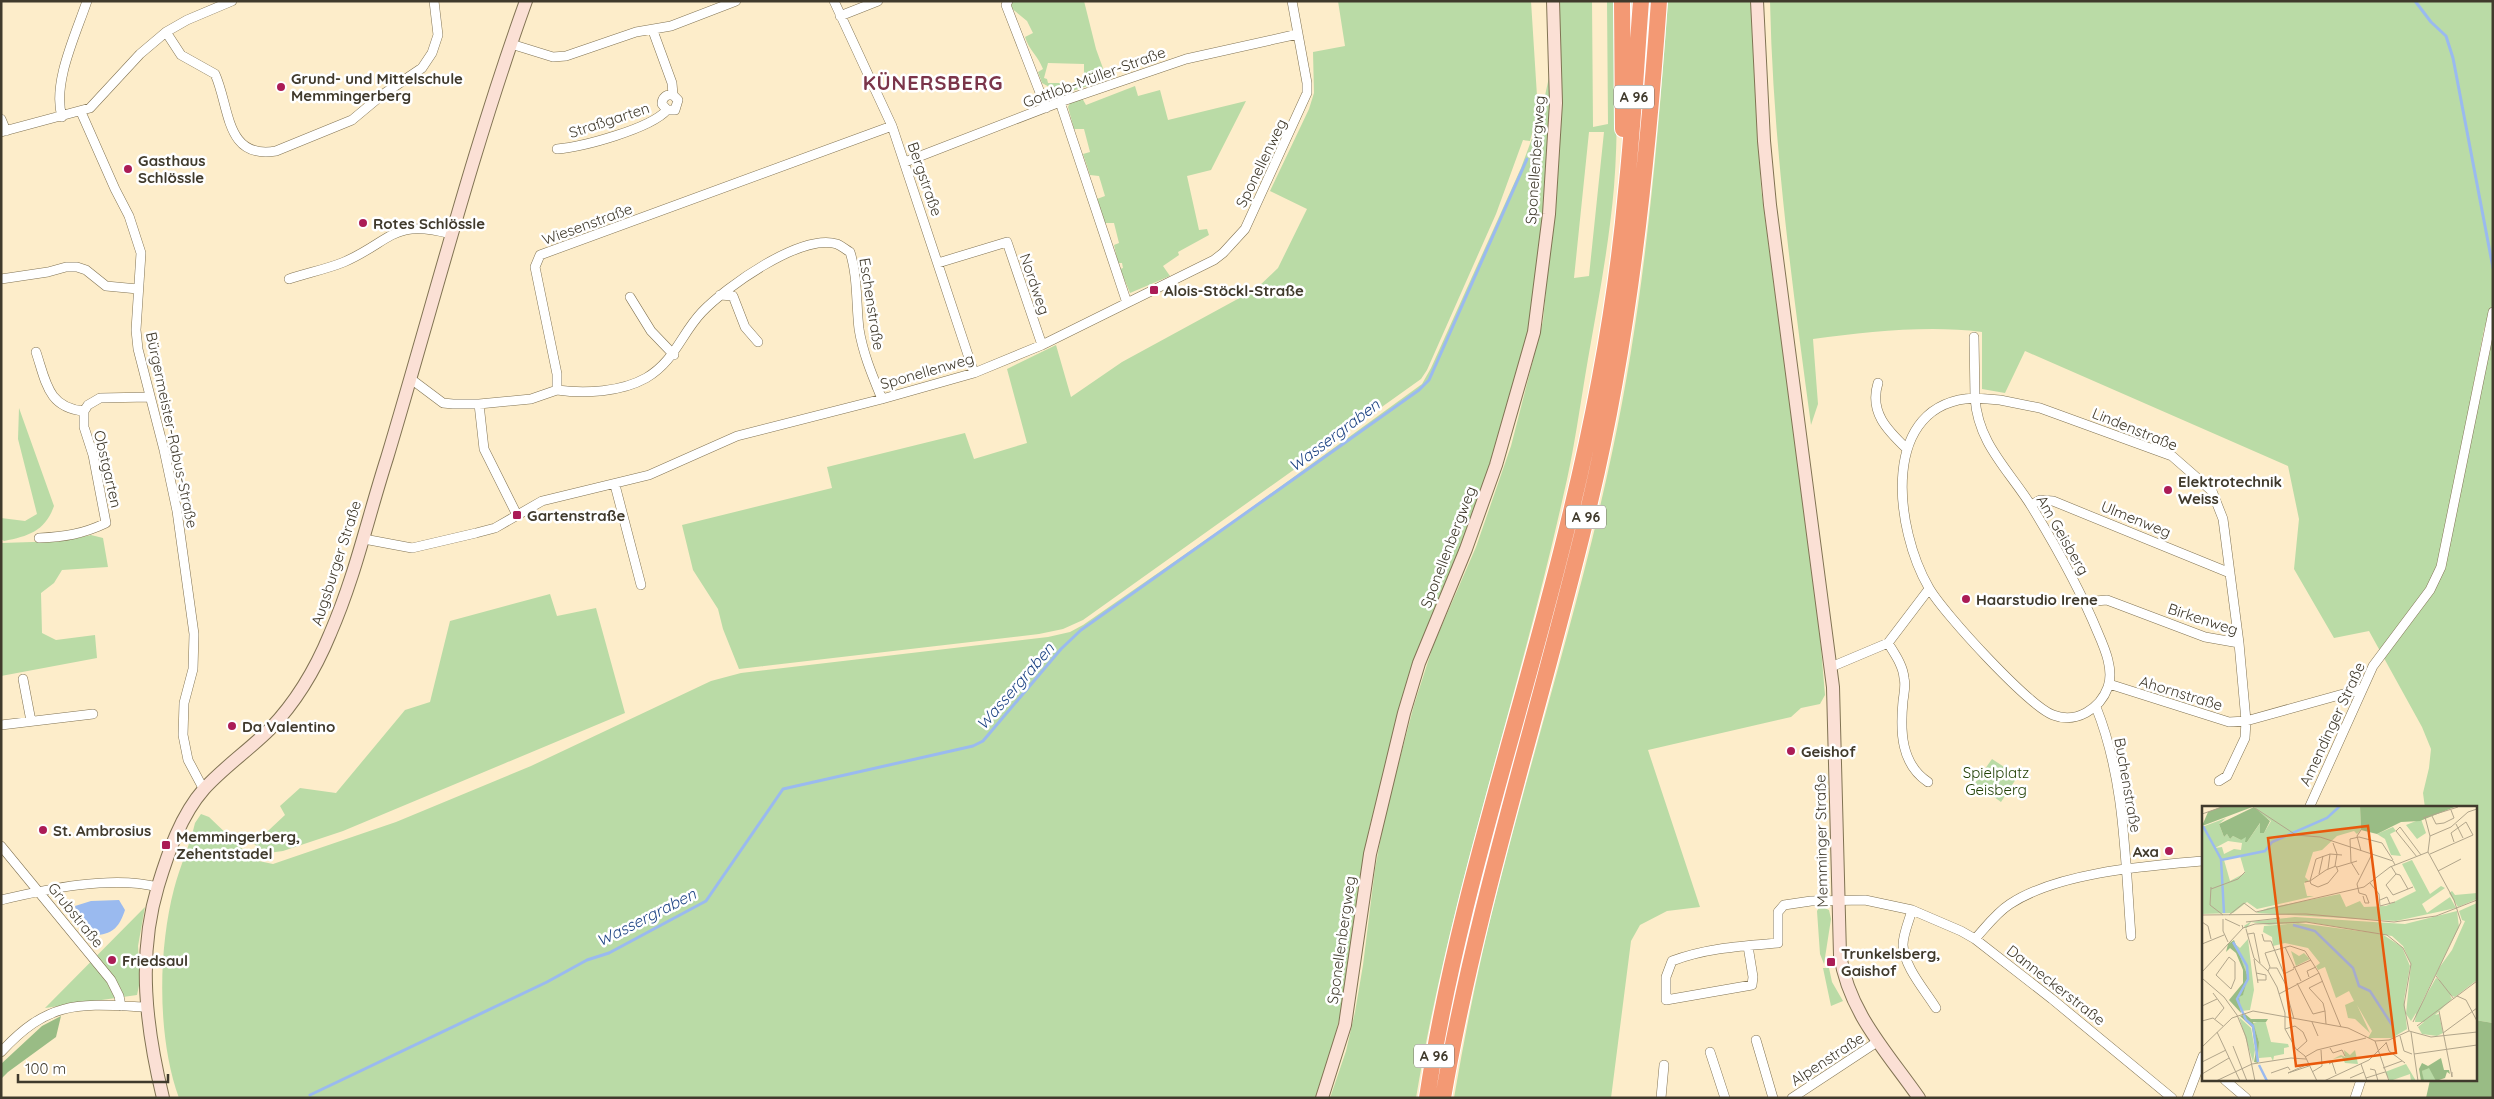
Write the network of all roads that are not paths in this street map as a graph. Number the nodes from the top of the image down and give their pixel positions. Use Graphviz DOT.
graph roads {
  1 [pos="86,1"];
  2 [pos="232,1"];
  3 [pos="434,1"];
  4 [pos="526,1"];
  5 [pos="736,1"];
  6 [pos="834,1"];
  7 [pos="878,1"];
  8 [pos="1008,1"];
  9 [pos="1292,1"];
  10 [pos="1553,1"];
  11 [pos="1622,1"];
  12 [pos="1641,1"];
  13 [pos="1659,1"];
  14 [pos="1757,1"];
  15 [pos="840,16"];
  16 [pos="653,31"];
  17 [pos="166,32"];
  18 [pos="1298,34"];
  19 [pos="511,44"];
  20 [pos="1060,102"];
  21 [pos="1046,108"];
  22 [pos="81,112"];
  23 [pos="62,117"];
  24 [pos="1,119"];
  25 [pos="892,126"];
  26 [pos="3,132"];
  27 [pos="557,149"];
  28 [pos="905,162"];
  29 [pos="1626,193"];
  30 [pos="451,234"];
  31 [pos="938,263"];
  32 [pos="289,278"];
  33 [pos="1,279"];
  34 [pos="138,290"];
  35 [pos="720,295"];
  36 [pos="630,297"];
  37 [pos="1127,303"];
  38 [pos="2493,312"];
  39 [pos="1974,337"];
  40 [pos="758,342"];
  41 [pos="1042,345"];
  42 [pos="36,352"];
  43 [pos="674,354"];
  44 [pos="974,373"];
  45 [pos="411,379"];
  46 [pos="1878,383"];
  47 [pos="557,390"];
  48 [pos="149,397"];
  49 [pos="1974,398"];
  50 [pos="882,399"];
  51 [pos="479,404"];
  52 [pos="84,411"];
  53 [pos="1907,449"];
  54 [pos="615,485"];
  55 [pos="2031,505"];
  56 [pos="517,515"];
  57 [pos="38,538"];
  58 [pos="364,539"];
  59 [pos="2230,573"];
  60 [pos="641,585"];
  61 [pos="1929,588"];
  62 [pos="2086,604"];
  63 [pos="1888,643"];
  64 [pos="2240,643"];
  65 [pos="1831,667"];
  66 [pos="23,679"];
  67 [pos="2109,684"];
  68 [pos="2361,689"];
  69 [pos="2096,707"];
  70 [pos="93,714"];
  71 [pos="31,721"];
  72 [pos="2246,721"];
  73 [pos="1,725"];
  74 [pos="2220,781"];
  75 [pos="1928,782"];
  76 [pos="204,790"];
  77 [pos="2310,806"];
  78 [pos="1,846"];
  79 [pos="2202,861"];
  80 [pos="2126,869"];
  81 [pos="158,887"];
  82 [pos="38,890"];
  83 [pos="1,900"];
  84 [pos="1838,900"];
  85 [pos="1912,910"];
  86 [pos="2131,936"];
  87 [pos="1975,939"];
  88 [pos="1748,946"];
  89 [pos="121,1006"];
  90 [pos="146,1006"];
  91 [pos="1936,1008"];
  92 [pos="1756,1040"];
  93 [pos="1877,1042"];
  94 [pos="1,1052"];
  95 [pos="1710,1052"];
  96 [pos="2202,1059"];
  97 [pos="1664,1065"];
  98 [pos="2227,1082"];
  99 [pos="2360,1082"];
  100 [pos="162,1098"];
  101 [pos="1322,1098"];
  102 [pos="1427,1098"];
  103 [pos="1443,1098"];
  104 [pos="1661,1098"];
  105 [pos="1725,1098"];
  106 [pos="1773,1098"];
  107 [pos="1792,1098"];
  108 [pos="1919,1098"];
  109 [pos="2172,1098"];
  110 [pos="2187,1098"];
  111 [pos="2246,1098"];
  112 [pos="2355,1098"];
  1 -- 23 [label="street"];
  2 -- 17 [label="street"];
  3 -- 17 [label="street"];
  4 -- 19 [label="street, Augsburger Straße"];
  5 -- 16 [label="street"];
  6 -- 15 [label="street, Bergstraße"];
  7 -- 15 [label="street"];
  8 -- 21 [label="street"];
  9 -- 18 [label="street, Sponellenweg"];
  10 -- 101 [label="street, Sponellenbergweg"];
  11 -- 29 [label="highway, A 96"];
  12 -- 29 [label="highway, A 96"];
  13 -- 103 [label="highway, A 96"];
  14 -- 65 [label="street, Memminger Straße"];
  15 -- 25 [label="street, Bergstraße"];
  16 -- 19 [label="street"];
  16 -- 27 [label="street, Straßgarten"];
  17 -- 22 [label="street"];
  18 -- 20 [label="street, Gottlob-Müller-Straße"];
  18 -- 37 [label="street, Sponellenweg"];
  19 -- 30 [label="street, Augsburger Straße"];
  20 -- 21 [label="street, Gottlob-Müller-Straße"];
  20 -- 37 [label="street"];
  21 -- 28 [label="street, Gottlob-Müller-Straße"];
  22 -- 23 [label="street"];
  22 -- 34 [label="street, Bürgermeister-Rabus-Straße"];
  23 -- 26 [label="street"];
  24 -- 26 [label="street"];
  25 -- 28 [label="street, Bergstraße"];
  25 -- 47 [label="street, Wiesenstraße"];
  28 -- 31 [label="street, Bergstraße"];
  29 -- 102 [label="highway, A 96"];
  30 -- 32 [label="street"];
  30 -- 45 [label="street, Augsburger Straße"];
  31 -- 41 [label="street, Nordweg"];
  31 -- 44 [label="street, Bergstraße"];
  33 -- 34 [label="street"];
  34 -- 48 [label="street, Bürgermeister-Rabus-Straße"];
  35 -- 40 [label="street"];
  35 -- 43 [label="street, Eschenstraße"];
  35 -- 50 [label="street, Eschenstraße"];
  36 -- 43 [label="street"];
  37 -- 41 [label="street, Sponellenweg"];
  38 -- 68 [label="street, Amendinger Straße"];
  39 -- 49 [label="street, Am Geisberg"];
  41 -- 44 [label="street, Sponellenweg"];
  42 -- 52 [label="street, Obstgarten"];
  43 -- 47 [label="street, Eschenstraße"];
  44 -- 50 [label="street, Sponellenweg"];
  45 -- 51 [label="street"];
  45 -- 58 [label="street, Augsburger Straße"];
  46 -- 53 [label="street"];
  47 -- 51 [label="street"];
  48 -- 52 [label="street, Obstgarten"];
  48 -- 76 [label="street, Bürgermeister-Rabus-Straße"];
  49 -- 53 [label="street"];
  49 -- 55 [label="street, Am Geisberg"];
  49 -- 59 [label="street, Lindenstraße"];
  50 -- 54 [label="street, Sponellenweg"];
  51 -- 56 [label="street"];
  52 -- 57 [label="street, Obstgarten"];
  53 -- 61 [label="street"];
  54 -- 56 [label="street, Sponellenweg"];
  54 -- 60 [label="street"];
  55 -- 59 [label="street, Ulmenweg"];
  55 -- 62 [label="street, Am Geisberg"];
  56 -- 58 [label="street, Sponellenweg"];
  58 -- 76 [label="street, Augsburger Straße"];
  59 -- 64 [label="street, Lindenstraße"];
  61 -- 63 [label="street"];
  61 -- 69 [label="street"];
  62 -- 64 [label="street, Birkenweg"];
  62 -- 67 [label="street, Am Geisberg"];
  63 -- 65 [label="street"];
  63 -- 75 [label="street"];
  64 -- 72 [label="street, Birkenweg"];
  65 -- 84 [label="street, Memminger Straße"];
  66 -- 71 [label="street"];
  67 -- 69 [label="street"];
  67 -- 72 [label="street, Ahornstraße"];
  68 -- 72 [label="street, Ahornstraße"];
  68 -- 77 [label="street, Amendinger Straße"];
  69 -- 80 [label="street, Buchenstraße"];
  70 -- 71 [label="street"];
  71 -- 73 [label="street"];
  72 -- 74 [label="street"];
  76 -- 81 [label="street, Augsburger Straße"];
  78 -- 82 [label="street, Grubstraße"];
  79 -- 80 [label="street"];
  80 -- 86 [label="street, Buchenstraße"];
  80 -- 87 [label="street"];
  81 -- 82 [label="street"];
  81 -- 90 [label="street, Augsburger Straße"];
  82 -- 83 [label="street"];
  82 -- 89 [label="street, Grubstraße"];
  84 -- 85 [label="street, Danneckerstraße"];
  84 -- 88 [label="street, Danneckerstraße"];
  84 -- 93 [label="street, Memminger Straße"];
  85 -- 87 [label="street, Danneckerstraße"];
  85 -- 91 [label="street"];
  87 -- 109 [label="street, Danneckerstraße"];
  88 -- 88 [label="street"];
  89 -- 90 [label="street"];
  89 -- 94 [label="street"];
  90 -- 100 [label="street, Augsburger Straße"];
  92 -- 106 [label="street, Alpenstraße"];
  93 -- 107 [label="street, Alpenstraße"];
  93 -- 108 [label="street, Memminger Straße"];
  95 -- 105 [label="street"];
  96 -- 110 [label="street"];
  97 -- 104 [label="street"];
  98 -- 111 [label="street"];
  99 -- 112 [label="street"];
}
